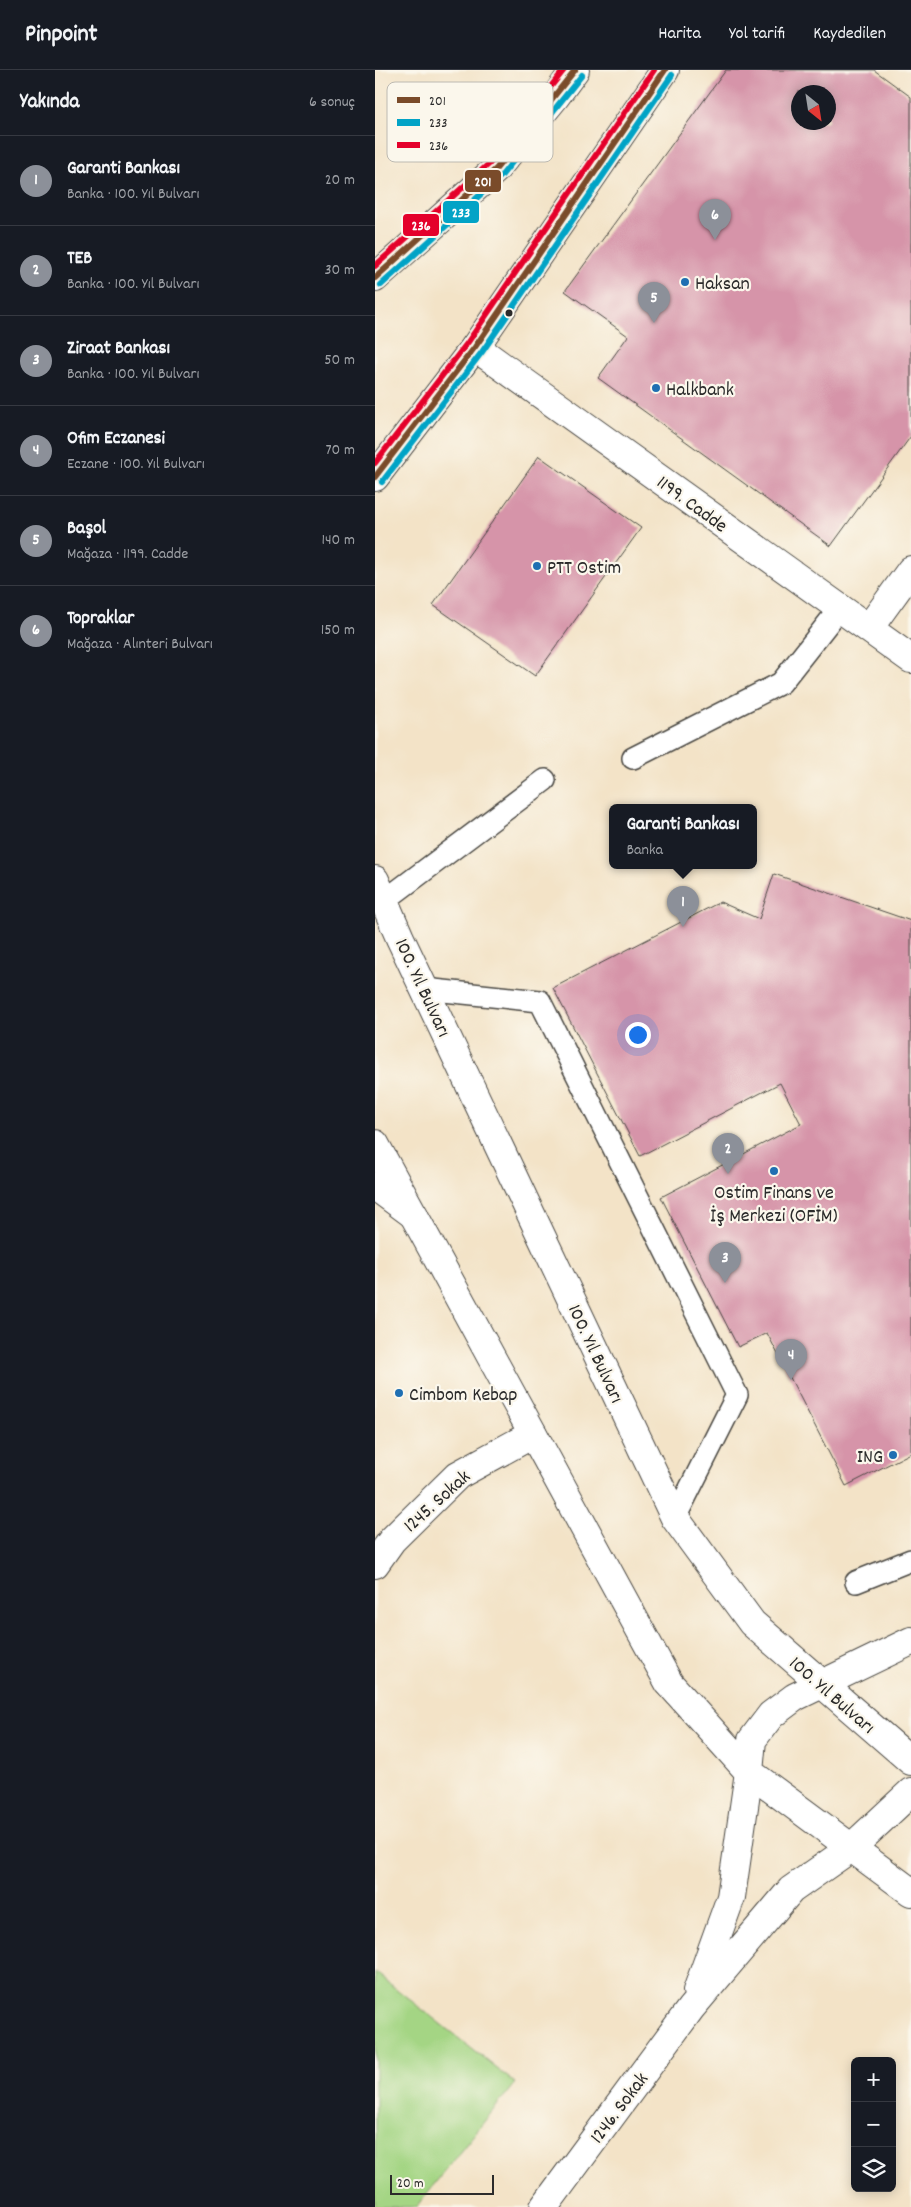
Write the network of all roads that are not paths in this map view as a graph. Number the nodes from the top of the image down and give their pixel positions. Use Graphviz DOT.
graph roads {
  1 [pos="575,70"];
  2 [pos="665,70"];
  3 [pos="553,101"];
  4 [pos="502,162"];
  5 [pos="375,278"];
  6 [pos="475,347"];
  7 [pos="375,477"];
  8 [pos="911,570"];
  9 [pos="840,608"];
  10 [pos="869,628"];
  11 [pos="911,658"];
  12 [pos="633,758"];
  13 [pos="545,780"];
  14 [pos="380,890"];
  15 [pos="424,989"];
  16 [pos="375,1144"];
  17 [pos="375,1186"];
  18 [pos="414,1215"];
  19 [pos="533,1434"];
  20 [pos="675,1518"];
  21 [pos="383,1534"];
  22 [pos="911,1560"];
  23 [pos="375,1564"];
  24 [pos="856,1582"];
  25 [pos="911,1641"];
  26 [pos="822,1684"];
  27 [pos="911,1761"];
  28 [pos="749,1772"];
  29 [pos="911,1792"];
  30 [pos="851,1848"];
  31 [pos="911,1892"];
  32 [pos="691,2008"];
  33 [pos="544,2207"];
  1 -- 3 [label="main road"];
  2 -- 6 [label="main road"];
  4 -- 5 [label="main road"];
  6 -- 7 [label="main road"];
  6 -- 9 [label="main road, 1199. Cadde"];
  8 -- 10 [label="main road"];
  9 -- 10 [label="main road, 1199. Cadde"];
  9 -- 12 [label="lane"];
  10 -- 11 [label="main road, 1199. Cadde"];
  13 -- 14 [label="lane"];
  14 -- 15 [label="main road, 100. Yıl Bulvarı"];
  15 -- 20 [label="main road, 100. Yıl Bulvarı"];
  15 -- 20 [label="lane"];
  16 -- 18 [label="main road"];
  17 -- 18 [label="main road"];
  18 -- 19 [label="main road"];
  19 -- 21 [label="main road, 1245. Sokak"];
  19 -- 28 [label="main road"];
  20 -- 26 [label="main road, 100. Yıl Bulvarı"];
  21 -- 23 [label="main road, 1245. Sokak"];
  22 -- 24 [label="lane"];
  25 -- 26 [label="main road, 1246. Sokak"];
  26 -- 27 [label="main road, 100. Yıl Bulvarı"];
  26 -- 28 [label="main road, 1246. Sokak"];
  28 -- 30 [label="main road"];
  28 -- 32 [label="main road, 1246. Sokak"];
  29 -- 30 [label="main road, 1246. Sokak"];
  30 -- 31 [label="main road"];
  30 -- 32 [label="main road, 1246. Sokak"];
  32 -- 33 [label="main road, 1246. Sokak"];
}
